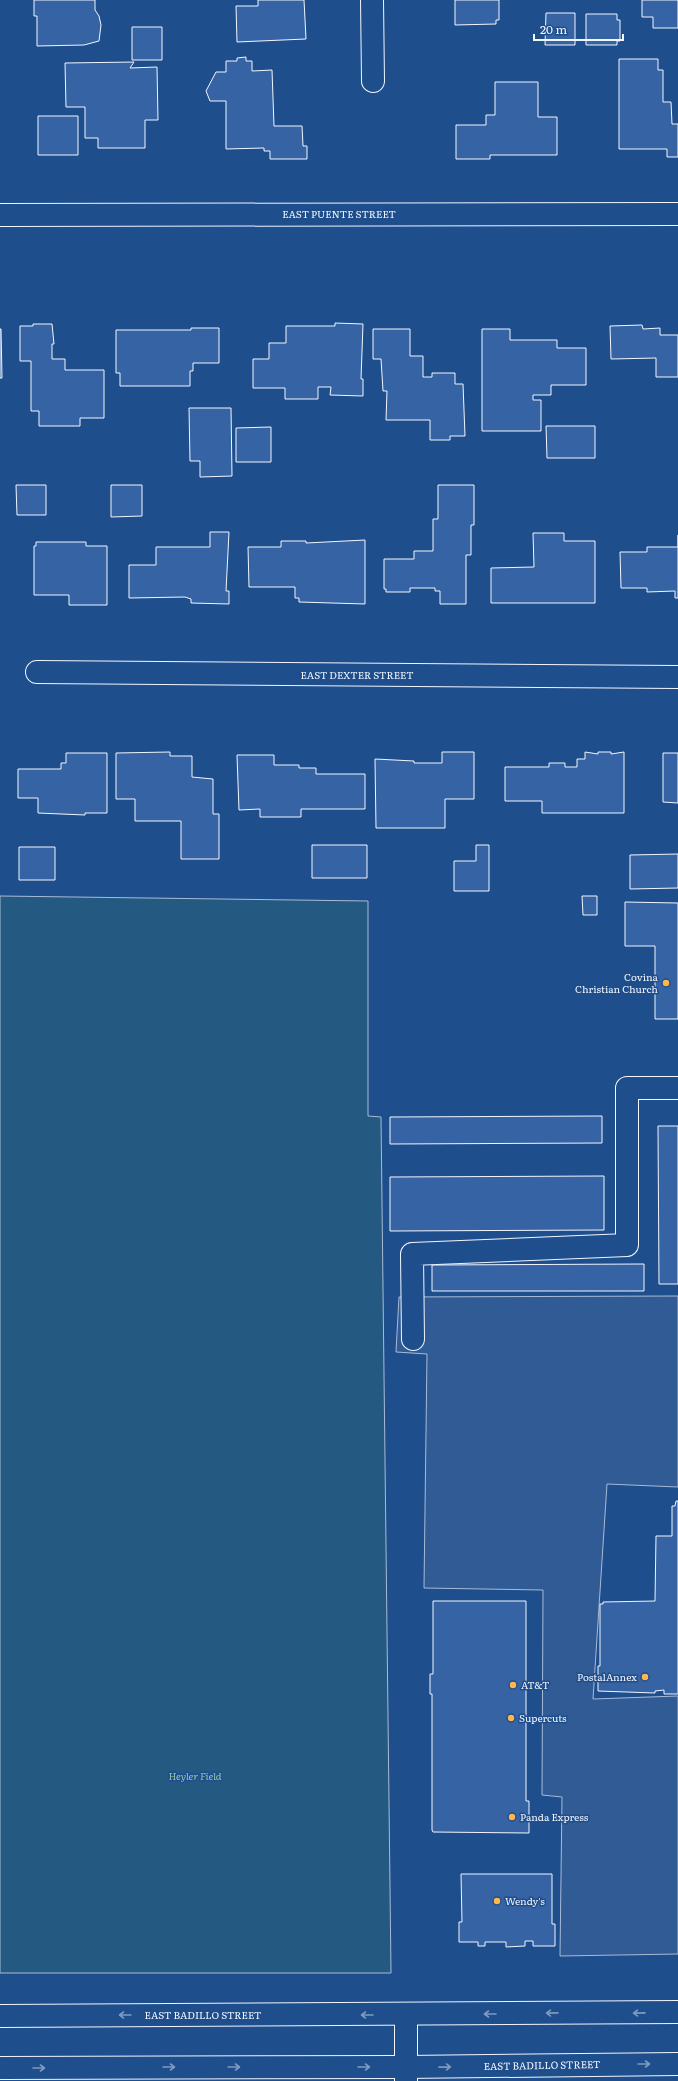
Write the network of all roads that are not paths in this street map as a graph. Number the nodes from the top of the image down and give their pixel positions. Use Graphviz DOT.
graph roads {
  1 [pos="372,0"];
  2 [pos="373,81"];
  3 [pos="0,214"];
  4 [pos="678,214"];
  5 [pos="37,672"];
  6 [pos="678,677"];
  7 [pos="678,1088"];
  8 [pos="413,1339"];
  9 [pos="678,2012"];
  10 [pos="406,2015"];
  11 [pos="0,2016"];
  12 [pos="678,2064"];
  13 [pos="0,2068"];
  14 [pos="406,2074"];
  1 -- 2 [label="street"];
  3 -- 4 [label="street, EAST PUENTE STREET"];
  5 -- 6 [label="street, EAST DEXTER STREET"];
  7 -- 8 [label="street"];
  9 -- 10 [label="street, EAST BADILLO STREET, one-way"];
  10 -- 11 [label="street, EAST BADILLO STREET, one-way"];
  10 -- 14 [label="street"];
  14 -- 12 [label="street, EAST BADILLO STREET, one-way"];
  13 -- 14 [label="street, EAST BADILLO STREET, one-way"];
}
